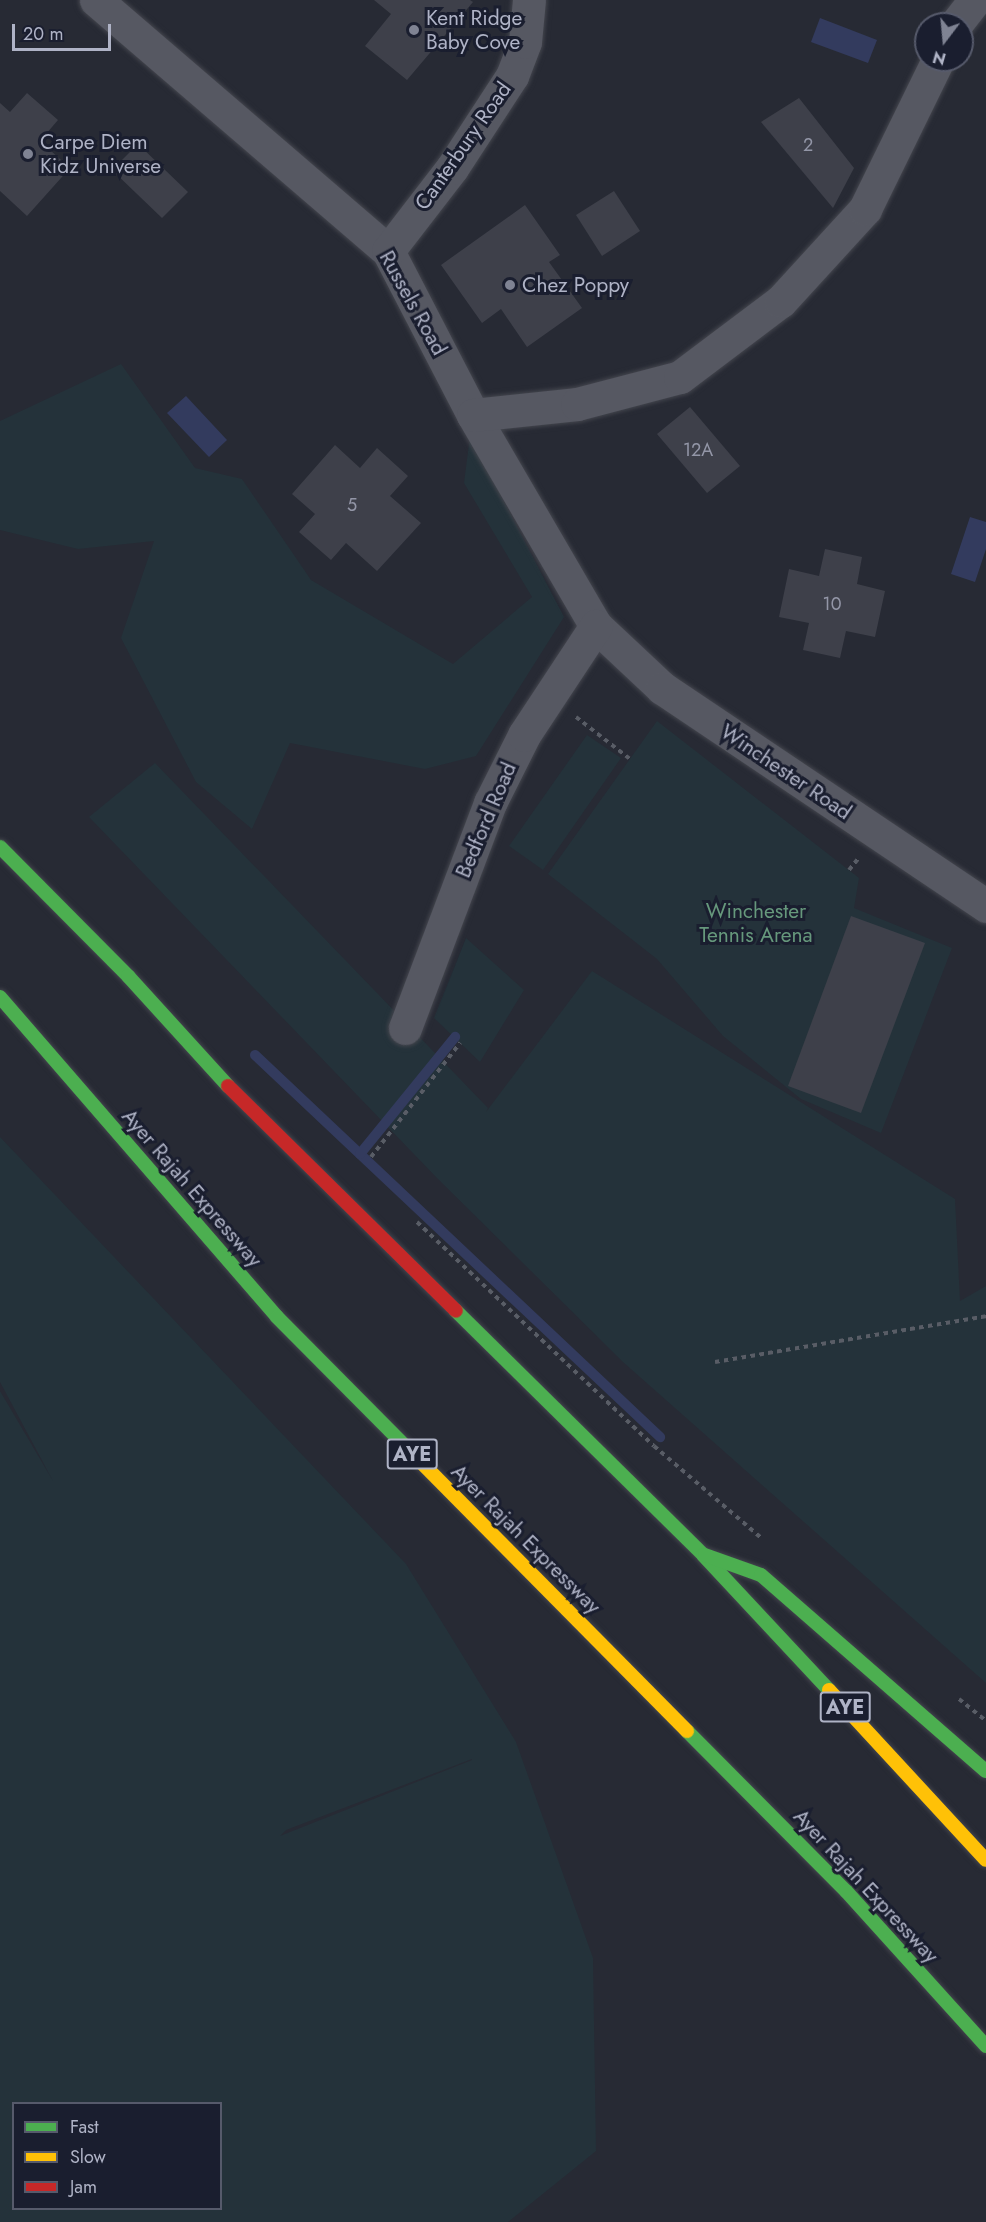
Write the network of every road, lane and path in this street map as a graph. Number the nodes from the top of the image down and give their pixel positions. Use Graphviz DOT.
graph roads {
  1 [pos="96,0"];
  2 [pos="529,0"];
  3 [pos="975,0"];
  4 [pos="966,12"];
  5 [pos="932,72"];
  6 [pos="388,251"];
  7 [pos="473,415"];
  8 [pos="596,626"];
  9 [pos="549,696"];
  10 [pos="630,759"];
  11 [pos="0,847"];
  12 [pos="986,906"];
  13 [pos="0,997"];
  14 [pos="405,1028"];
  15 [pos="460,1043"];
  16 [pos="371,1157"];
  17 [pos="412,1217"];
  18 [pos="986,1316"];
  19 [pos="715,1362"];
  20 [pos="768,1544"];
  21 [pos="703,1555"];
  22 [pos="949,1692"];
  23 [pos="986,1721"];
  24 [pos="986,1771"];
  25 [pos="986,1860"];
  26 [pos="986,2046"];
  1 -- 6 [label="street, Russels Road"];
  2 -- 6 [label="street, Canterbury Road"];
  3 -- 4 [label="street"];
  5 -- 7 [label="street"];
  6 -- 7 [label="street, Russels Road"];
  7 -- 8 [label="street, Russels Road"];
  8 -- 9 [label="street, Bedford Road"];
  8 -- 12 [label="street, Winchester Road"];
  9 -- 10 [label="path"];
  9 -- 14 [label="street, Bedford Road"];
  11 -- 21 [label="highway, AYE"];
  13 -- 26 [label="highway, Ayer Rajah Expressway / AYE"];
  15 -- 16 [label="path"];
  17 -- 20 [label="path"];
  18 -- 19 [label="path"];
  21 -- 24 [label="highway"];
  21 -- 25 [label="highway, AYE"];
  22 -- 23 [label="path"];
}
